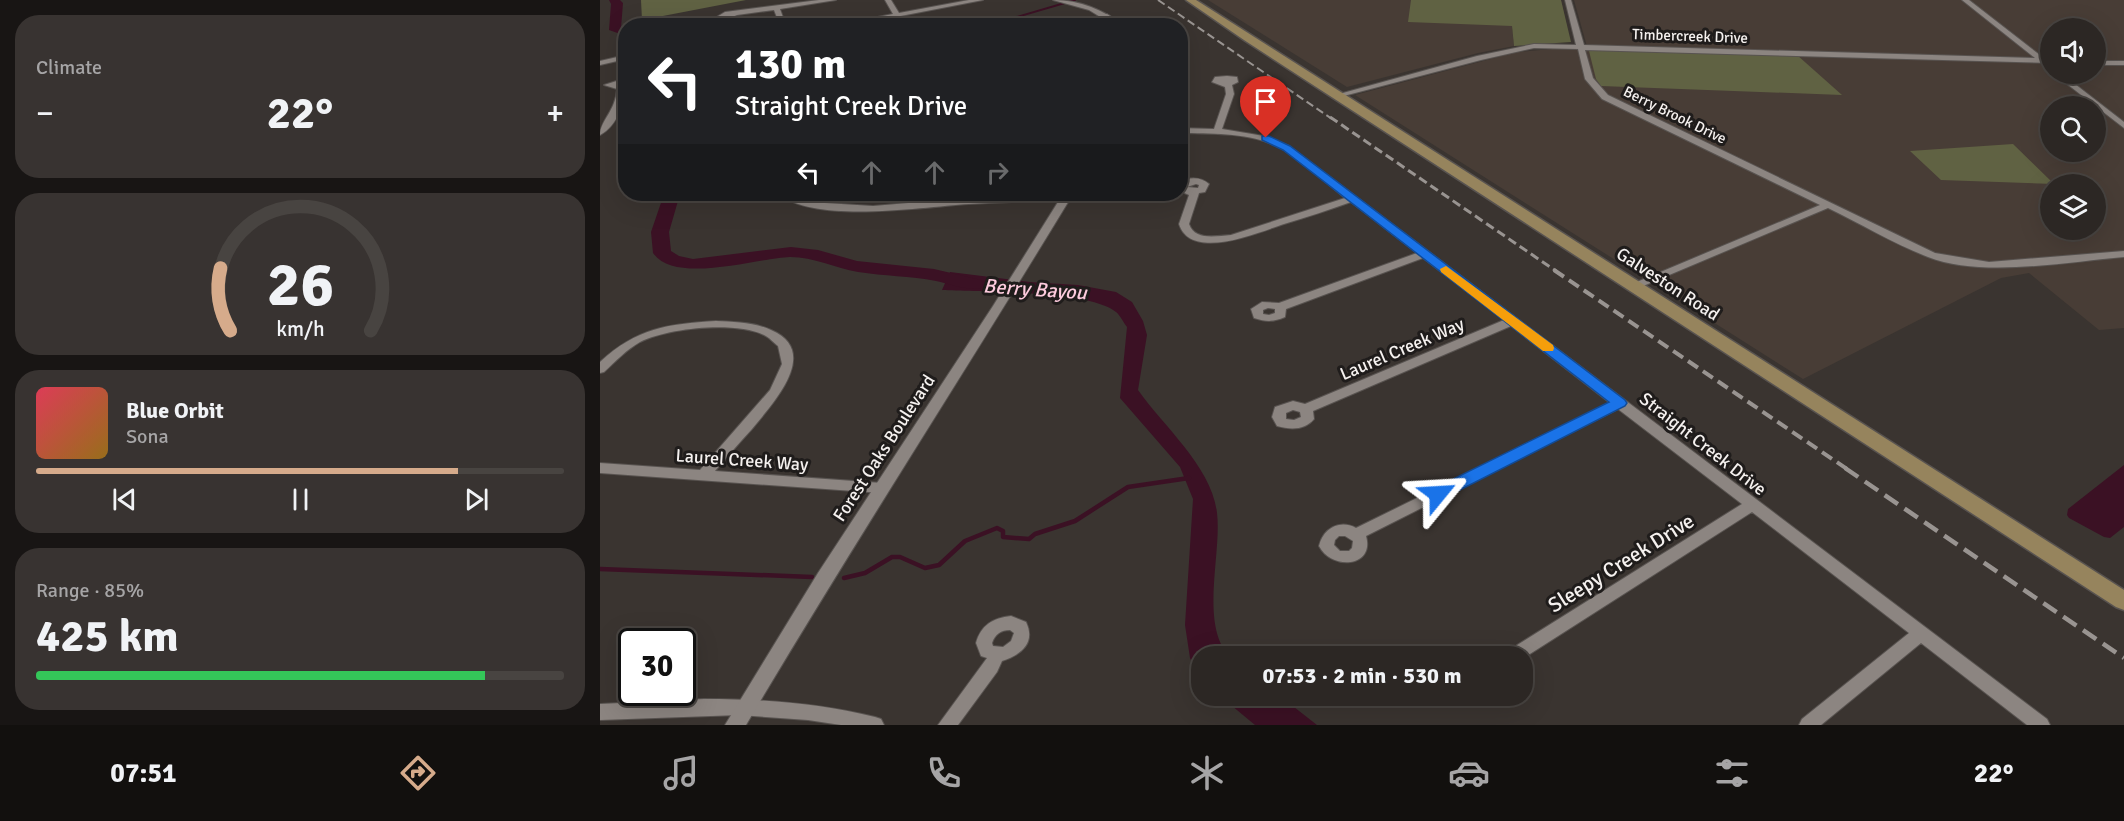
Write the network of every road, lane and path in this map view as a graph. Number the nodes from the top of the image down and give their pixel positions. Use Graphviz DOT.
graph roads {
  1 [pos="833,0"];
  2 [pos="888,0"];
  3 [pos="980,0"];
  4 [pos="1057,0"];
  5 [pos="1191,0"];
  6 [pos="1568,0"];
  7 [pos="1965,0"];
  8 [pos="776,7"];
  9 [pos="732,14"];
  10 [pos="897,14"];
  11 [pos="1107,16"];
  12 [pos="780,18"];
  13 [pos="876,18"];
  14 [pos="1098,18"];
  15 [pos="1110,18"];
  16 [pos="1580,46"];
  17 [pos="2040,56"];
  18 [pos="618,59"];
  19 [pos="2040,61"];
  20 [pos="600,63"];
  21 [pos="2106,63"];
  22 [pos="2124,63"];
  23 [pos="2071,84"];
  24 [pos="1228,85"];
  25 [pos="1336,96"];
  26 [pos="618,107"];
  27 [pos="604,124"];
  28 [pos="2124,126"];
  29 [pos="1188,130"];
  30 [pos="600,132"];
  31 [pos="1217,132"];
  32 [pos="1195,192"];
  33 [pos="1352,199"];
  34 [pos="800,201"];
  35 [pos="975,201"];
  36 [pos="1063,201"];
  37 [pos="1828,205"];
  38 [pos="1425,254"];
  39 [pos="2124,255"];
  40 [pos="1636,286"];
  41 [pos="1280,307"];
  42 [pos="1512,321"];
  43 [pos="600,369"];
  44 [pos="1620,403"];
  45 [pos="1306,409"];
  46 [pos="600,468"];
  47 [pos="704,475"];
  48 [pos="882,488"];
  49 [pos="1752,505"];
  50 [pos="1357,534"];
  51 [pos="2124,601"];
  52 [pos="1920,634"];
  53 [pos="1529,646"];
  54 [pos="997,655"];
  55 [pos="747,707"];
  56 [pos="600,712"];
  57 [pos="735,725"];
  58 [pos="875,725"];
  59 [pos="946,725"];
  60 [pos="1808,725"];
  61 [pos="2041,725"];
  1 -- 8 [label="street"];
  2 -- 10 [label="street"];
  3 -- 10 [label="street"];
  4 -- 11 [label="street"];
  5 -- 25 [label="main road, Galveston Road"];
  6 -- 16 [label="street, Berry Brook Drive"];
  7 -- 17 [label="street"];
  8 -- 9 [label="street"];
  8 -- 12 [label="street"];
  10 -- 13 [label="street"];
  11 -- 14 [label="street"];
  11 -- 15 [label="street"];
  16 -- 19 [label="street, Timbercreek Drive"];
  16 -- 25 [label="street, Timbercreek Drive"];
  16 -- 37 [label="street, Berry Brook Drive"];
  18 -- 20 [label="street"];
  21 -- 22 [label="street"];
  23 -- 28 [label="street"];
  24 -- 31 [label="street"];
  25 -- 40 [label="main road, Galveston Road"];
  26 -- 27 [label="street"];
  27 -- 30 [label="street"];
  29 -- 31 [label="street, Straight Creek Drive"];
  31 -- 33 [label="street, Straight Creek Drive"];
  32 -- 33 [label="street"];
  33 -- 38 [label="street, Straight Creek Drive"];
  34 -- 35 [label="street"];
  36 -- 48 [label="street, Forest Oaks Boulevard"];
  37 -- 39 [label="street, Berry Brook Drive"];
  37 -- 40 [label="street"];
  38 -- 41 [label="street"];
  38 -- 42 [label="street, Straight Creek Drive"];
  40 -- 51 [label="main road, Galveston Road"];
  42 -- 44 [label="street, Straight Creek Drive"];
  42 -- 45 [label="street, Laurel Creek Way"];
  43 -- 47 [label="street"];
  44 -- 49 [label="street, Straight Creek Drive"];
  44 -- 50 [label="street"];
  46 -- 47 [label="street, Laurel Creek Way"];
  47 -- 48 [label="street, Laurel Creek Way"];
  48 -- 55 [label="street, Forest Oaks Boulevard"];
  49 -- 52 [label="street, Straight Creek Drive"];
  49 -- 53 [label="street, Sleepy Creek Drive"];
  52 -- 60 [label="street"];
  52 -- 61 [label="street, Straight Creek Drive"];
  54 -- 59 [label="street"];
  55 -- 56 [label="street"];
  55 -- 57 [label="street, Forest Oaks Boulevard"];
  55 -- 58 [label="street"];
}
